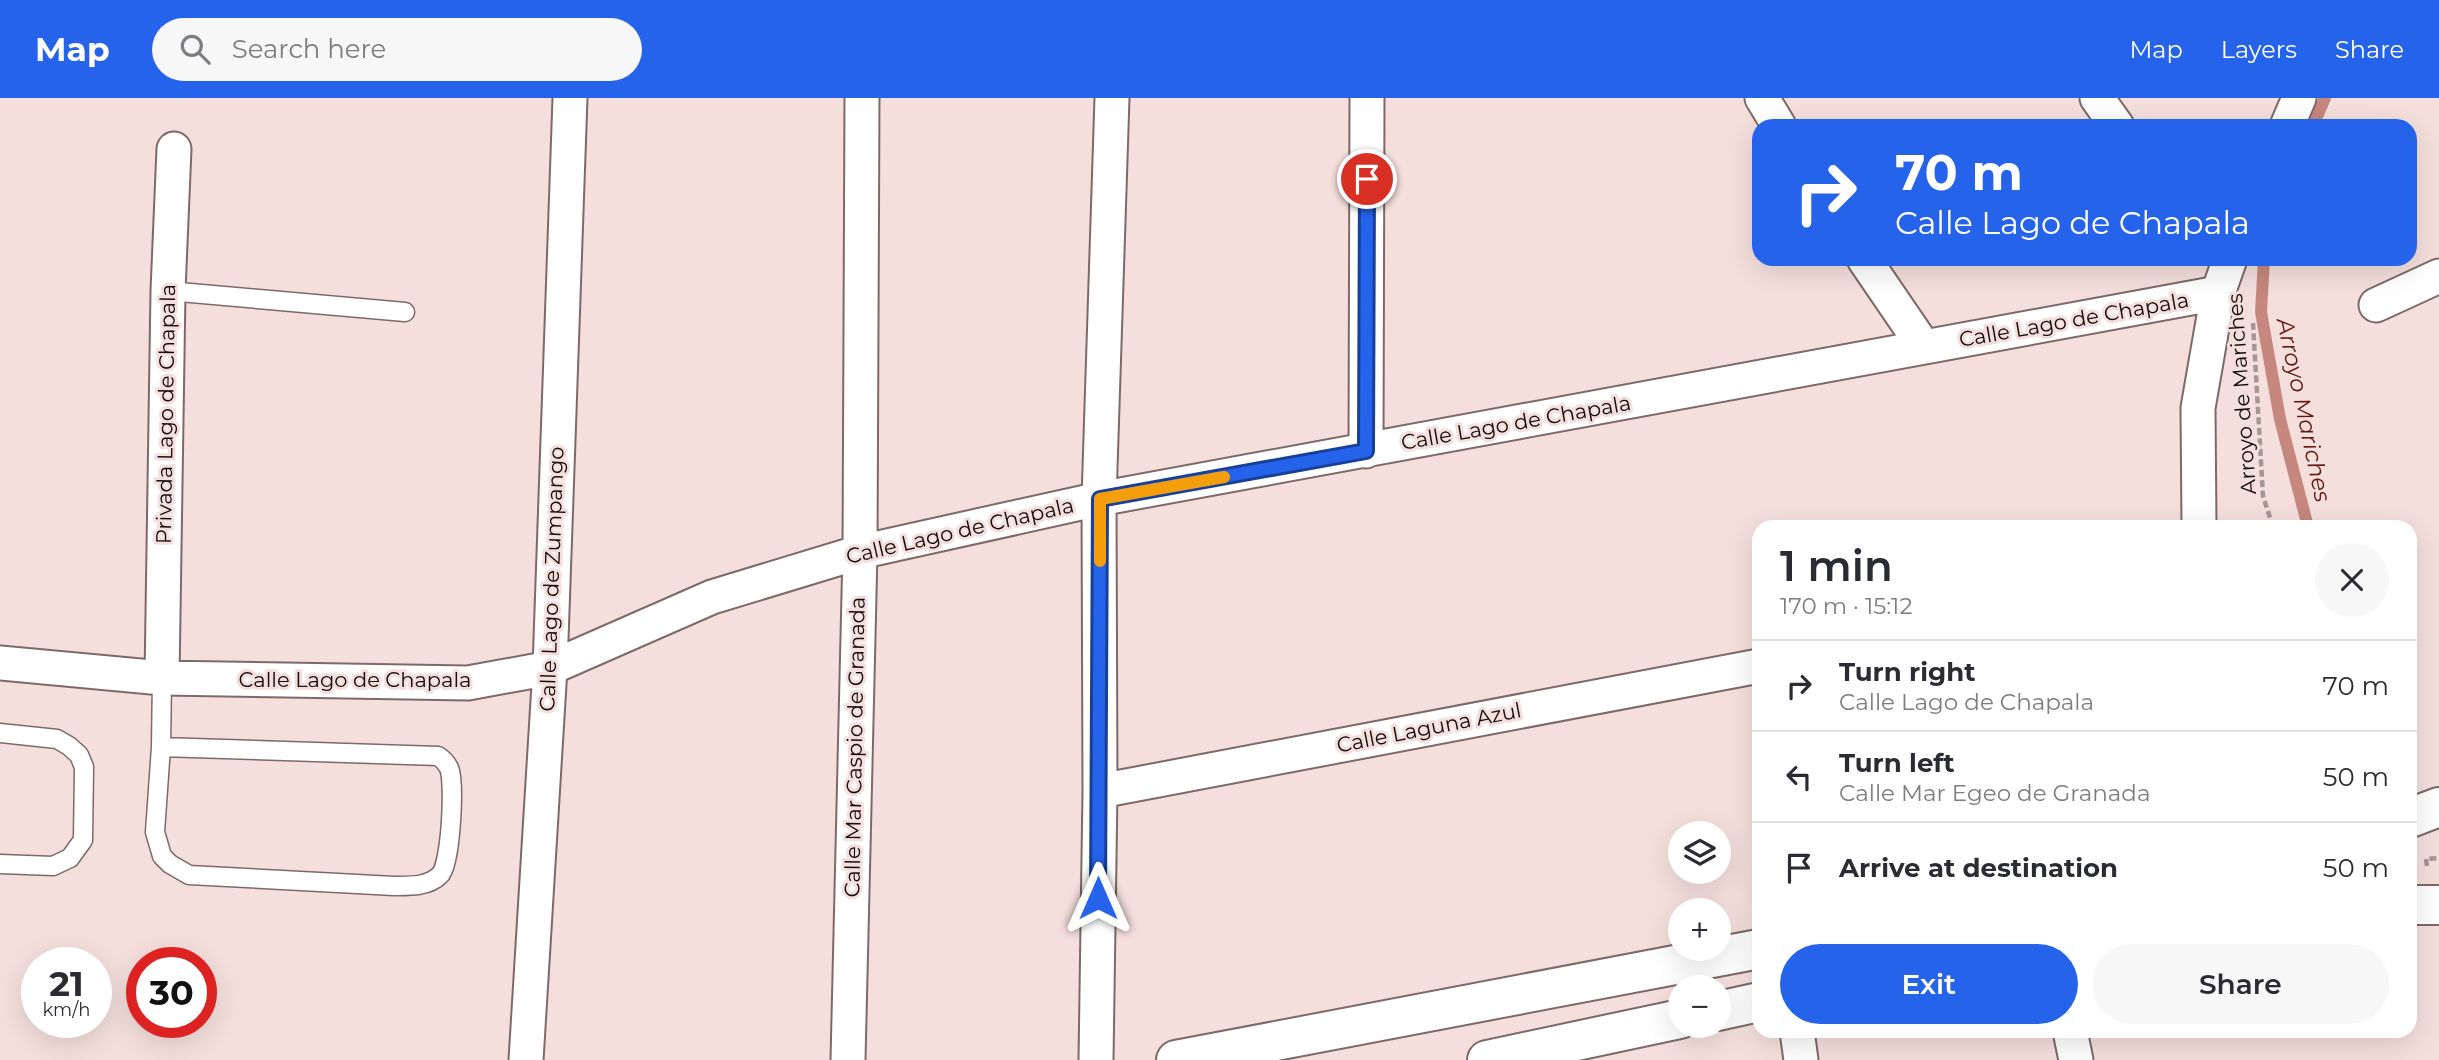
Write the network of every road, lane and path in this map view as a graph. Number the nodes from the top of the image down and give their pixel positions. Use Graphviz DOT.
graph roads {
  1 [pos="570,98"];
  2 [pos="862,98"];
  3 [pos="1112,98"];
  4 [pos="1367,98"];
  5 [pos="1762,98"];
  6 [pos="2097,98"];
  7 [pos="2299,98"];
  8 [pos="1775,119"];
  9 [pos="2112,119"];
  10 [pos="2290,119"];
  11 [pos="174,149"];
  12 [pos="1869,266"];
  13 [pos="2228,266"];
  14 [pos="2439,276"];
  15 [pos="168,291"];
  16 [pos="2218,293"];
  17 [pos="2376,305"];
  18 [pos="405,312"];
  19 [pos="2253,319"];
  20 [pos="1924,347"];
  21 [pos="1366,451"];
  22 [pos="1100,499"];
  23 [pos="2199,520"];
  24 [pos="2271,520"];
  25 [pos="860,552"];
  26 [pos="0,663"];
  27 [pos="1752,667"];
  28 [pos="550,668"];
  29 [pos="162,678"];
  30 [pos="0,733"];
  31 [pos="160,747"];
  32 [pos="1100,791"];
  33 [pos="2439,807"];
  34 [pos="2417,815"];
  35 [pos="2439,858"];
  36 [pos="2426,859"];
  37 [pos="0,864"];
  38 [pos="1752,950"];
  39 [pos="1752,1004"];
  40 [pos="1731,1008"];
  41 [pos="1668,1022"];
  42 [pos="1798,1038"];
  43 [pos="2071,1038"];
  44 [pos="526,1060"];
  45 [pos="848,1060"];
  46 [pos="1096,1060"];
  47 [pos="1176,1060"];
  48 [pos="1487,1060"];
  49 [pos="1801,1060"];
  50 [pos="2076,1060"];
  1 -- 28 [label="street, Calle Lago de Zumpango"];
  2 -- 25 [label="street, Calle Mar Caspio de Granada"];
  3 -- 22 [label="street"];
  4 -- 21 [label="street"];
  5 -- 8 [label="street"];
  6 -- 9 [label="street"];
  7 -- 10 [label="street"];
  11 -- 15 [label="street, Privada Lago de Chapala"];
  12 -- 20 [label="street"];
  13 -- 16 [label="street"];
  14 -- 17 [label="street"];
  15 -- 18 [label="lane"];
  15 -- 29 [label="street, Privada Lago de Chapala"];
  16 -- 20 [label="street, Calle Lago de Chapala"];
  16 -- 23 [label="street"];
  19 -- 24 [label="path, Arroyo de Mariches"];
  20 -- 21 [label="street, Calle Lago de Chapala"];
  21 -- 22 [label="street, Calle Lago de Chapala"];
  22 -- 25 [label="street, Calle Lago de Chapala"];
  22 -- 32 [label="street"];
  25 -- 28 [label="street, Calle Lago de Chapala"];
  25 -- 45 [label="street, Calle Mar Caspio de Granada"];
  26 -- 29 [label="street, Calle Lago de Chapala"];
  27 -- 32 [label="street, Calle Laguna Azul"];
  28 -- 29 [label="street, Calle Lago de Chapala"];
  28 -- 44 [label="street, Calle Lago de Zumpango"];
  29 -- 31 [label="lane"];
  30 -- 37 [label="lane"];
  31 -- 31 [label="lane"];
  32 -- 46 [label="street"];
  33 -- 34 [label="main road"];
  35 -- 36 [label="path"];
  38 -- 47 [label="main road"];
  39 -- 40 [label="main road"];
  41 -- 48 [label="main road"];
  42 -- 49 [label="street"];
  43 -- 50 [label="street"];
}
